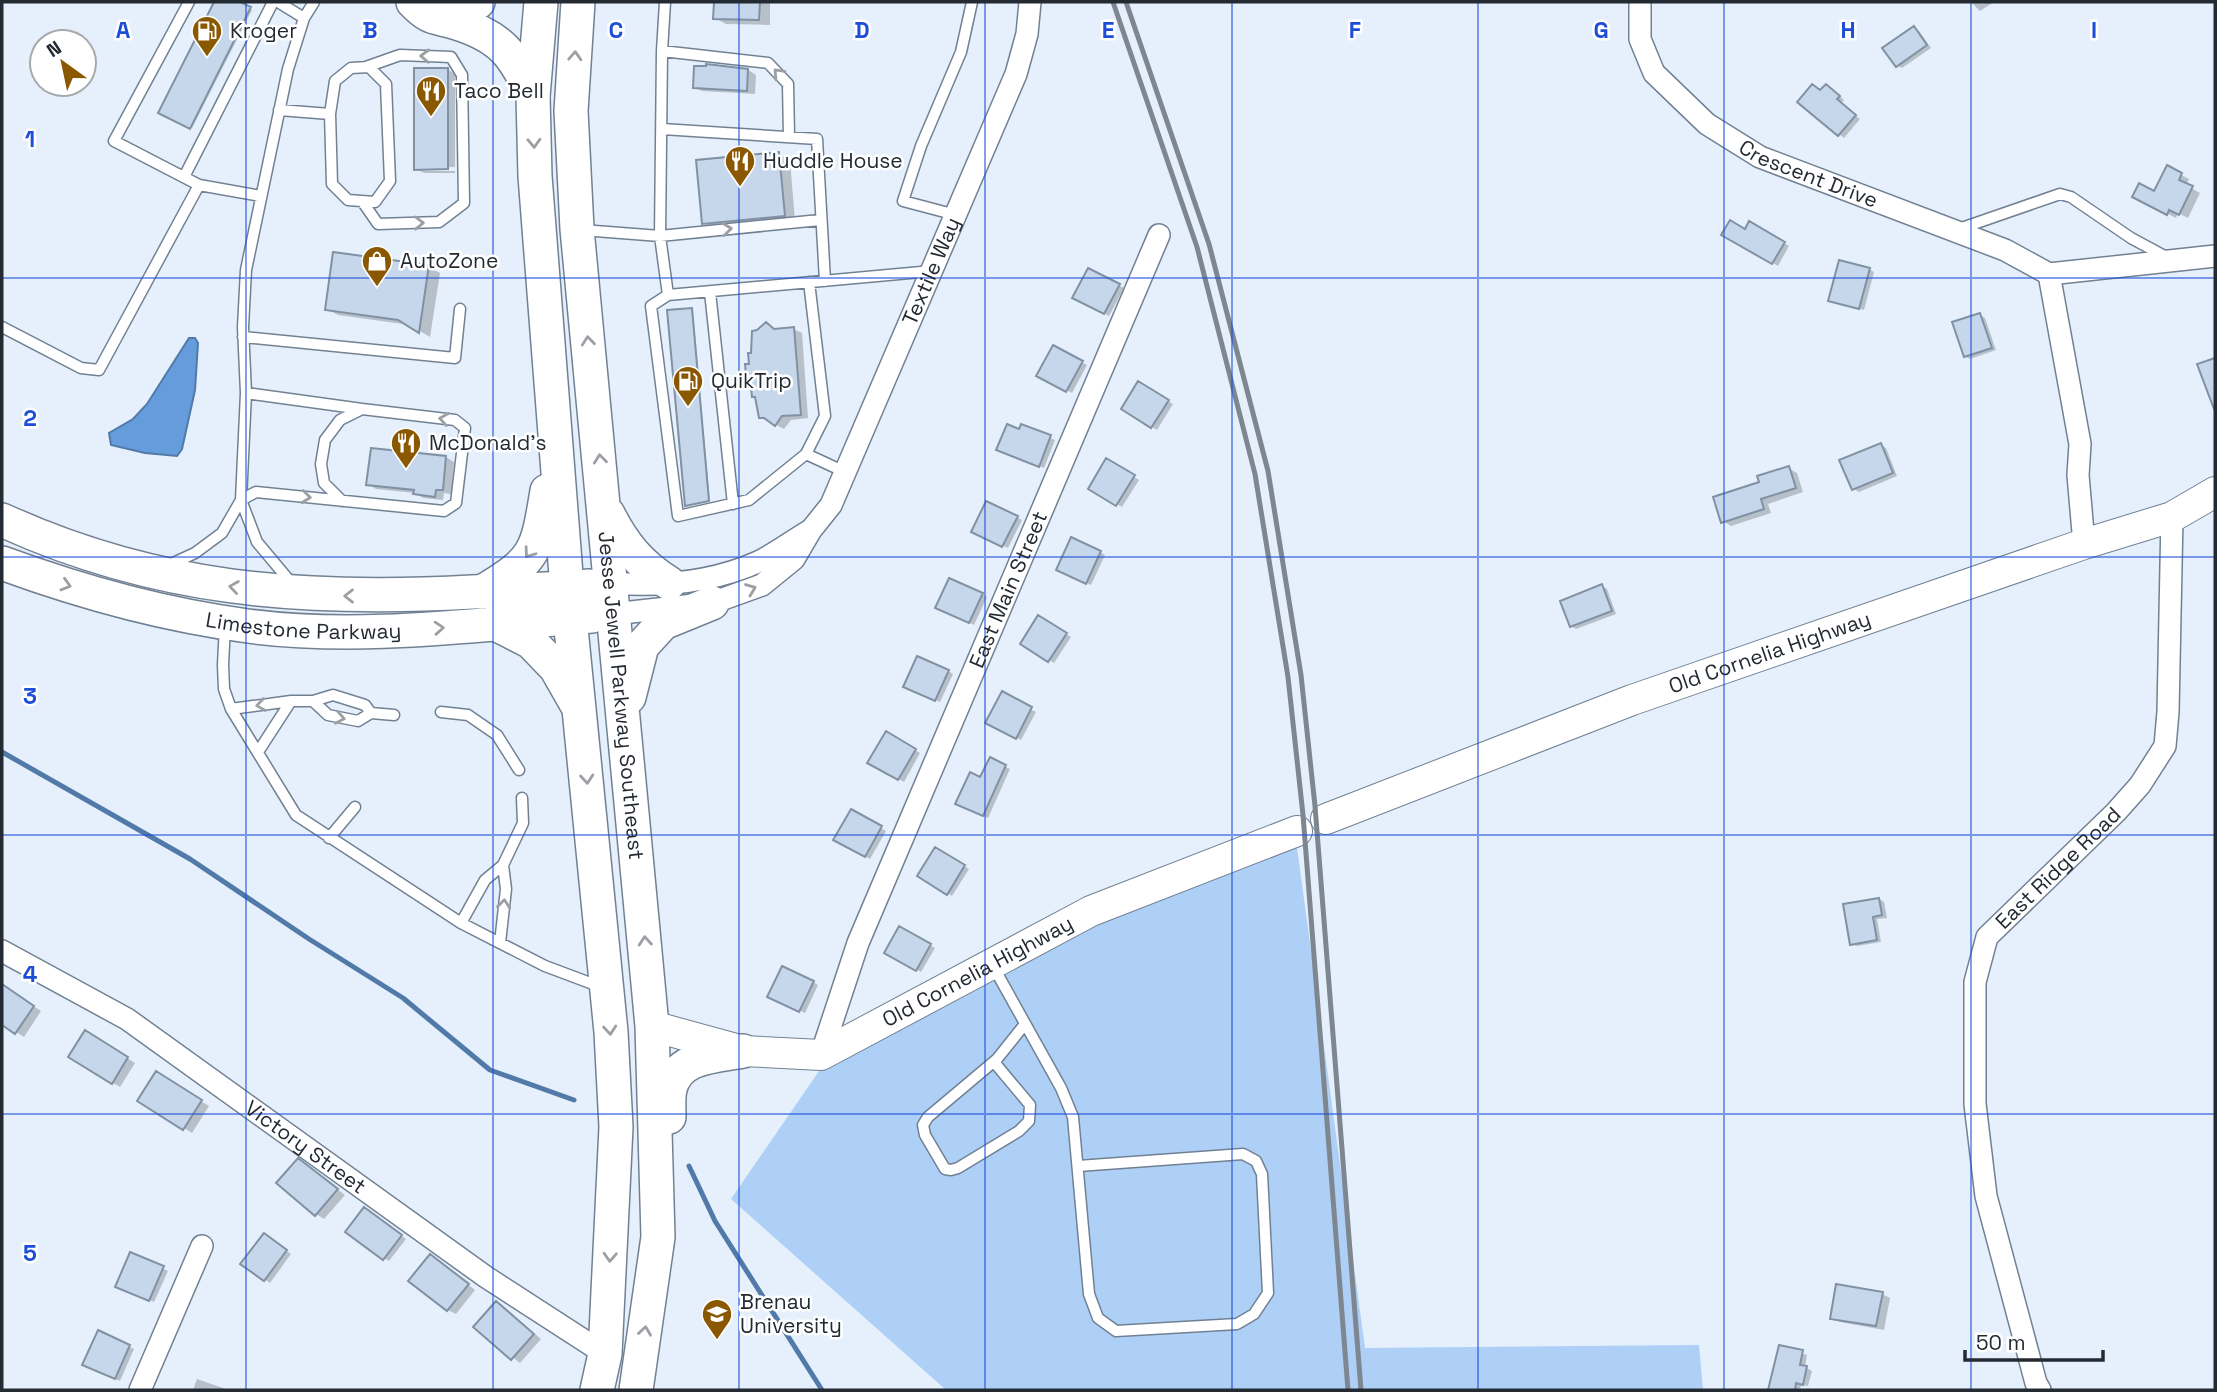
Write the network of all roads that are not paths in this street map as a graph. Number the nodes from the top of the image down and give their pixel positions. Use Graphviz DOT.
graph roads {
  1 [pos="189,2"];
  2 [pos="276,2"];
  3 [pos="314,2"];
  4 [pos="414,2"];
  5 [pos="443,2"];
  6 [pos="478,2"];
  7 [pos="541,2"];
  8 [pos="578,2"];
  9 [pos="665,2"];
  10 [pos="972,2"];
  11 [pos="1030,2"];
  12 [pos="1640,2"];
  13 [pos="304,18"];
  14 [pos="662,51"];
  15 [pos="366,67"];
  16 [pos="533,96"];
  17 [pos="279,110"];
  18 [pos="330,114"];
  19 [pos="662,129"];
  20 [pos="789,137"];
  21 [pos="184,177"];
  22 [pos="199,185"];
  23 [pos="261,196"];
  24 [pos="362,201"];
  25 [pos="956,215"];
  26 [pos="820,220"];
  27 [pos="577,229"];
  28 [pos="1953,231"];
  29 [pos="1159,235"];
  30 [pos="660,236"];
  31 [pos="2215,256"];
  32 [pos="2174,261"];
  33 [pos="932,271"];
  34 [pos="2049,274"];
  35 [pos="825,281"];
  36 [pos="808,282"];
  37 [pos="710,292"];
  38 [pos="668,295"];
  39 [pos="460,309"];
  40 [pos="2,327"];
  41 [pos="243,337"];
  42 [pos="246,393"];
  43 [pos="362,409"];
  44 [pos="555,441"];
  45 [pos="806,454"];
  46 [pos="845,472"];
  47 [pos="2215,492"];
  48 [pos="241,500"];
  49 [pos="342,500"];
  50 [pos="733,504"];
  51 [pos="605,509"];
  52 [pos="2172,517"];
  53 [pos="2,520"];
  54 [pos="811,530"];
  55 [pos="2084,544"];
  56 [pos="2,563"];
  57 [pos="154,572"];
  58 [pos="668,583"];
  59 [pos="482,592"];
  60 [pos="302,594"];
  61 [pos="611,599"];
  62 [pos="569,603"];
  63 [pos="712,603"];
  64 [pos="225,622"];
  65 [pos="494,623"];
  66 [pos="291,701"];
  67 [pos="313,701"];
  68 [pos="231,709"];
  69 [pos="580,711"];
  70 [pos="441,712"];
  71 [pos="371,713"];
  72 [pos="394,715"];
  73 [pos="624,719"];
  74 [pos="258,752"];
  75 [pos="519,770"];
  76 [pos="522,798"];
  77 [pos="355,807"];
  78 [pos="1326,819"];
  79 [pos="1297,831"];
  80 [pos="329,838"];
  81 [pos="503,865"];
  82 [pos="461,923"];
  83 [pos="500,943"];
  84 [pos="2,951"];
  85 [pos="992,964"];
  86 [pos="607,990"];
  87 [pos="1025,1024"];
  88 [pos="652,1026"];
  89 [pos="743,1051"];
  90 [pos="821,1055"];
  91 [pos="994,1062"];
  92 [pos="1078,1166"];
  93 [pos="657,1180"];
  94 [pos="202,1246"];
  95 [pos="605,1354"];
  96 [pos="139,1390"];
  97 [pos="597,1390"];
  98 [pos="636,1390"];
  99 [pos="2040,1390"];
  1 -- 21 [label="lane"];
  2 -- 13 [label="lane"];
  2 -- 21 [label="lane"];
  3 -- 13 [label="lane"];
  4 -- 16 [label="main road"];
  5 -- 6 [label="main road"];
  7 -- 16 [label="main road, Jesse Jewell Parkway Southeast"];
  27 -- 8 [label="main road, Jesse Jewell Parkway Southeast, one-way"];
  9 -- 14 [label="lane"];
  10 -- 25 [label="lane"];
  11 -- 25 [label="street, Textile Way"];
  12 -- 28 [label="street, Crescent Drive"];
  13 -- 17 [label="lane"];
  14 -- 19 [label="lane"];
  20 -- 14 [label="lane, one-way"];
  15 -- 18 [label="lane"];
  15 -- 24 [label="lane"];
  24 -- 15 [label="lane, one-way"];
  16 -- 44 [label="main road, Jesse Jewell Parkway Southeast, one-way"];
  17 -- 18 [label="lane"];
  17 -- 23 [label="lane"];
  18 -- 24 [label="lane"];
  19 -- 20 [label="lane"];
  19 -- 30 [label="lane"];
  20 -- 26 [label="lane"];
  21 -- 22 [label="lane"];
  22 -- 23 [label="lane"];
  22 -- 40 [label="lane"];
  23 -- 41 [label="lane"];
  25 -- 33 [label="street, Textile Way"];
  30 -- 26 [label="lane, one-way"];
  26 -- 35 [label="lane"];
  27 -- 30 [label="lane"];
  51 -- 27 [label="main road, Jesse Jewell Parkway Southeast, one-way"];
  28 -- 32 [label="lane"];
  28 -- 34 [label="street, Crescent Drive"];
  29 -- 90 [label="street, East Main Street"];
  30 -- 38 [label="lane"];
  31 -- 32 [label="street"];
  32 -- 34 [label="street"];
  33 -- 35 [label="lane"];
  33 -- 46 [label="street, Textile Way"];
  34 -- 55 [label="street"];
  35 -- 36 [label="lane"];
  36 -- 37 [label="lane"];
  36 -- 45 [label="lane"];
  37 -- 38 [label="lane"];
  37 -- 50 [label="lane"];
  38 -- 50 [label="lane"];
  39 -- 41 [label="lane"];
  41 -- 42 [label="lane"];
  42 -- 43 [label="lane"];
  42 -- 48 [label="lane"];
  43 -- 49 [label="lane"];
  49 -- 43 [label="lane, one-way"];
  44 -- 59 [label="main road, one-way"];
  44 -- 62 [label="main road, Jesse Jewell Parkway Southeast"];
  45 -- 46 [label="lane"];
  45 -- 50 [label="lane"];
  46 -- 54 [label="street, Textile Way"];
  47 -- 52 [label="street, Old Cornelia Highway"];
  48 -- 49 [label="lane, one-way"];
  48 -- 57 [label="lane"];
  48 -- 60 [label="lane"];
  51 -- 58 [label="main road"];
  51 -- 61 [label="main road, Jesse Jewell Parkway Southeast"];
  52 -- 55 [label="street, Old Cornelia Highway"];
  52 -- 99 [label="street, East Ridge Road"];
  53 -- 57 [label="main road, Limestone Parkway"];
  54 -- 58 [label="street, Textile Way"];
  63 -- 54 [label="street, Textile Way, one-way"];
  55 -- 78 [label="street, Old Cornelia Highway"];
  56 -- 64 [label="main road, Limestone Parkway, one-way"];
  60 -- 57 [label="main road, Limestone Parkway, one-way"];
  58 -- 61 [label="street, Textile Way"];
  59 -- 60 [label="main road, Limestone Parkway, one-way"];
  59 -- 62 [label="main road, Limestone Parkway"];
  61 -- 62 [label="main road, Limestone Parkway"];
  61 -- 63 [label="street, Textile Way"];
  61 -- 73 [label="main road, Jesse Jewell Parkway Southeast"];
  62 -- 65 [label="main road, Limestone Parkway"];
  62 -- 69 [label="main road, Jesse Jewell Parkway Southeast"];
  63 -- 73 [label="main road"];
  64 -- 65 [label="main road, Limestone Parkway, one-way"];
  64 -- 68 [label="lane"];
  65 -- 69 [label="main road"];
  66 -- 67 [label="lane"];
  66 -- 68 [label="lane, one-way"];
  66 -- 74 [label="lane"];
  67 -- 71 [label="lane"];
  67 -- 71 [label="lane, one-way"];
  68 -- 74 [label="lane"];
  69 -- 86 [label="main road, Jesse Jewell Parkway Southeast, one-way"];
  70 -- 75 [label="lane"];
  71 -- 72 [label="lane"];
  88 -- 73 [label="main road, Jesse Jewell Parkway Southeast, one-way"];
  74 -- 80 [label="lane"];
  76 -- 81 [label="lane"];
  77 -- 80 [label="lane"];
  79 -- 85 [label="street, Old Cornelia Highway"];
  80 -- 82 [label="lane"];
  81 -- 82 [label="lane"];
  83 -- 81 [label="lane, one-way"];
  82 -- 83 [label="lane"];
  83 -- 86 [label="lane"];
  84 -- 95 [label="street, Victory Street"];
  85 -- 87 [label="lane"];
  85 -- 90 [label="street, Old Cornelia Highway"];
  86 -- 95 [label="main road, Jesse Jewell Parkway Southeast, one-way"];
  87 -- 91 [label="lane"];
  87 -- 92 [label="lane"];
  88 -- 89 [label="street"];
  88 -- 93 [label="main road, Jesse Jewell Parkway Southeast"];
  89 -- 90 [label="street"];
  89 -- 93 [label="main road"];
  91 -- 91 [label="lane"];
  92 -- 92 [label="lane"];
  98 -- 93 [label="main road, Jesse Jewell Parkway Southeast, one-way"];
  94 -- 96 [label="street"];
  95 -- 97 [label="main road, Jesse Jewell Parkway Southeast"];
}
